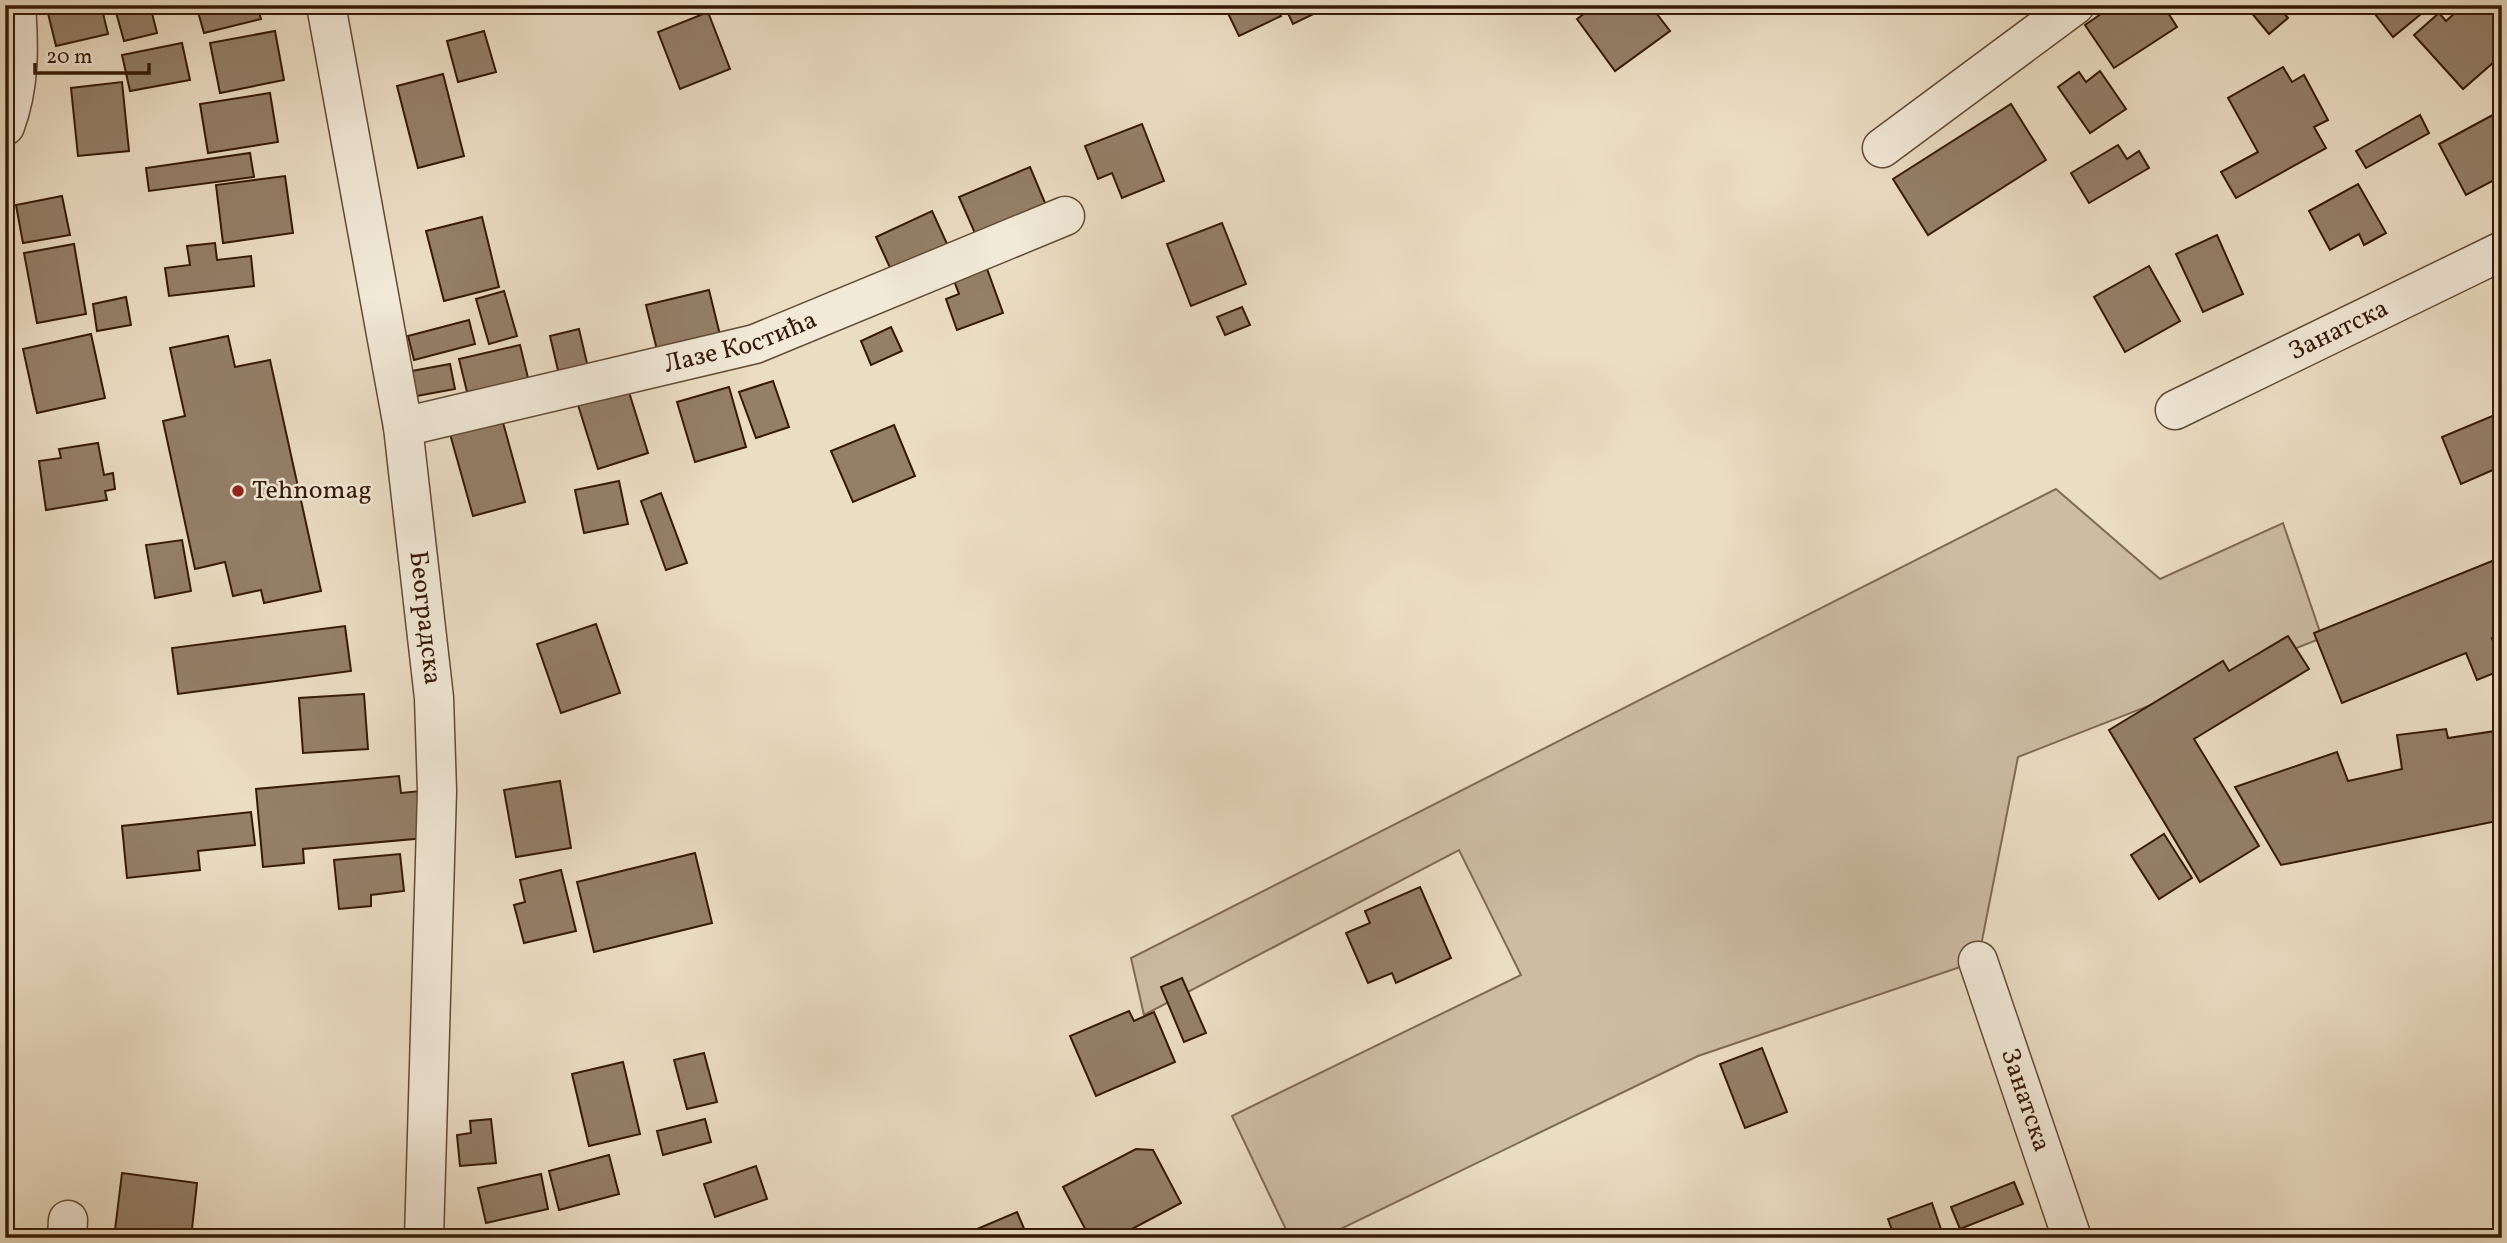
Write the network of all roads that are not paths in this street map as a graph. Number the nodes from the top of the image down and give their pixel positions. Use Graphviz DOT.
graph roads {
  1 [pos="16,5"];
  2 [pos="326,5"];
  3 [pos="2076,5"];
  4 [pos="5,126"];
  5 [pos="1882,148"];
  6 [pos="1065,216"];
  7 [pos="2502,251"];
  8 [pos="2175,410"];
  9 [pos="403,428"];
  10 [pos="1978,961"];
  11 [pos="424,1238"];
  12 [pos="2072,1238"];
  1 -- 4 [label="street"];
  2 -- 9 [label="street, Београдска"];
  3 -- 5 [label="street"];
  6 -- 9 [label="street, Лазе Костића"];
  7 -- 8 [label="street, Занатска"];
  9 -- 11 [label="street, Београдска"];
  10 -- 12 [label="street, Занатска"];
}
